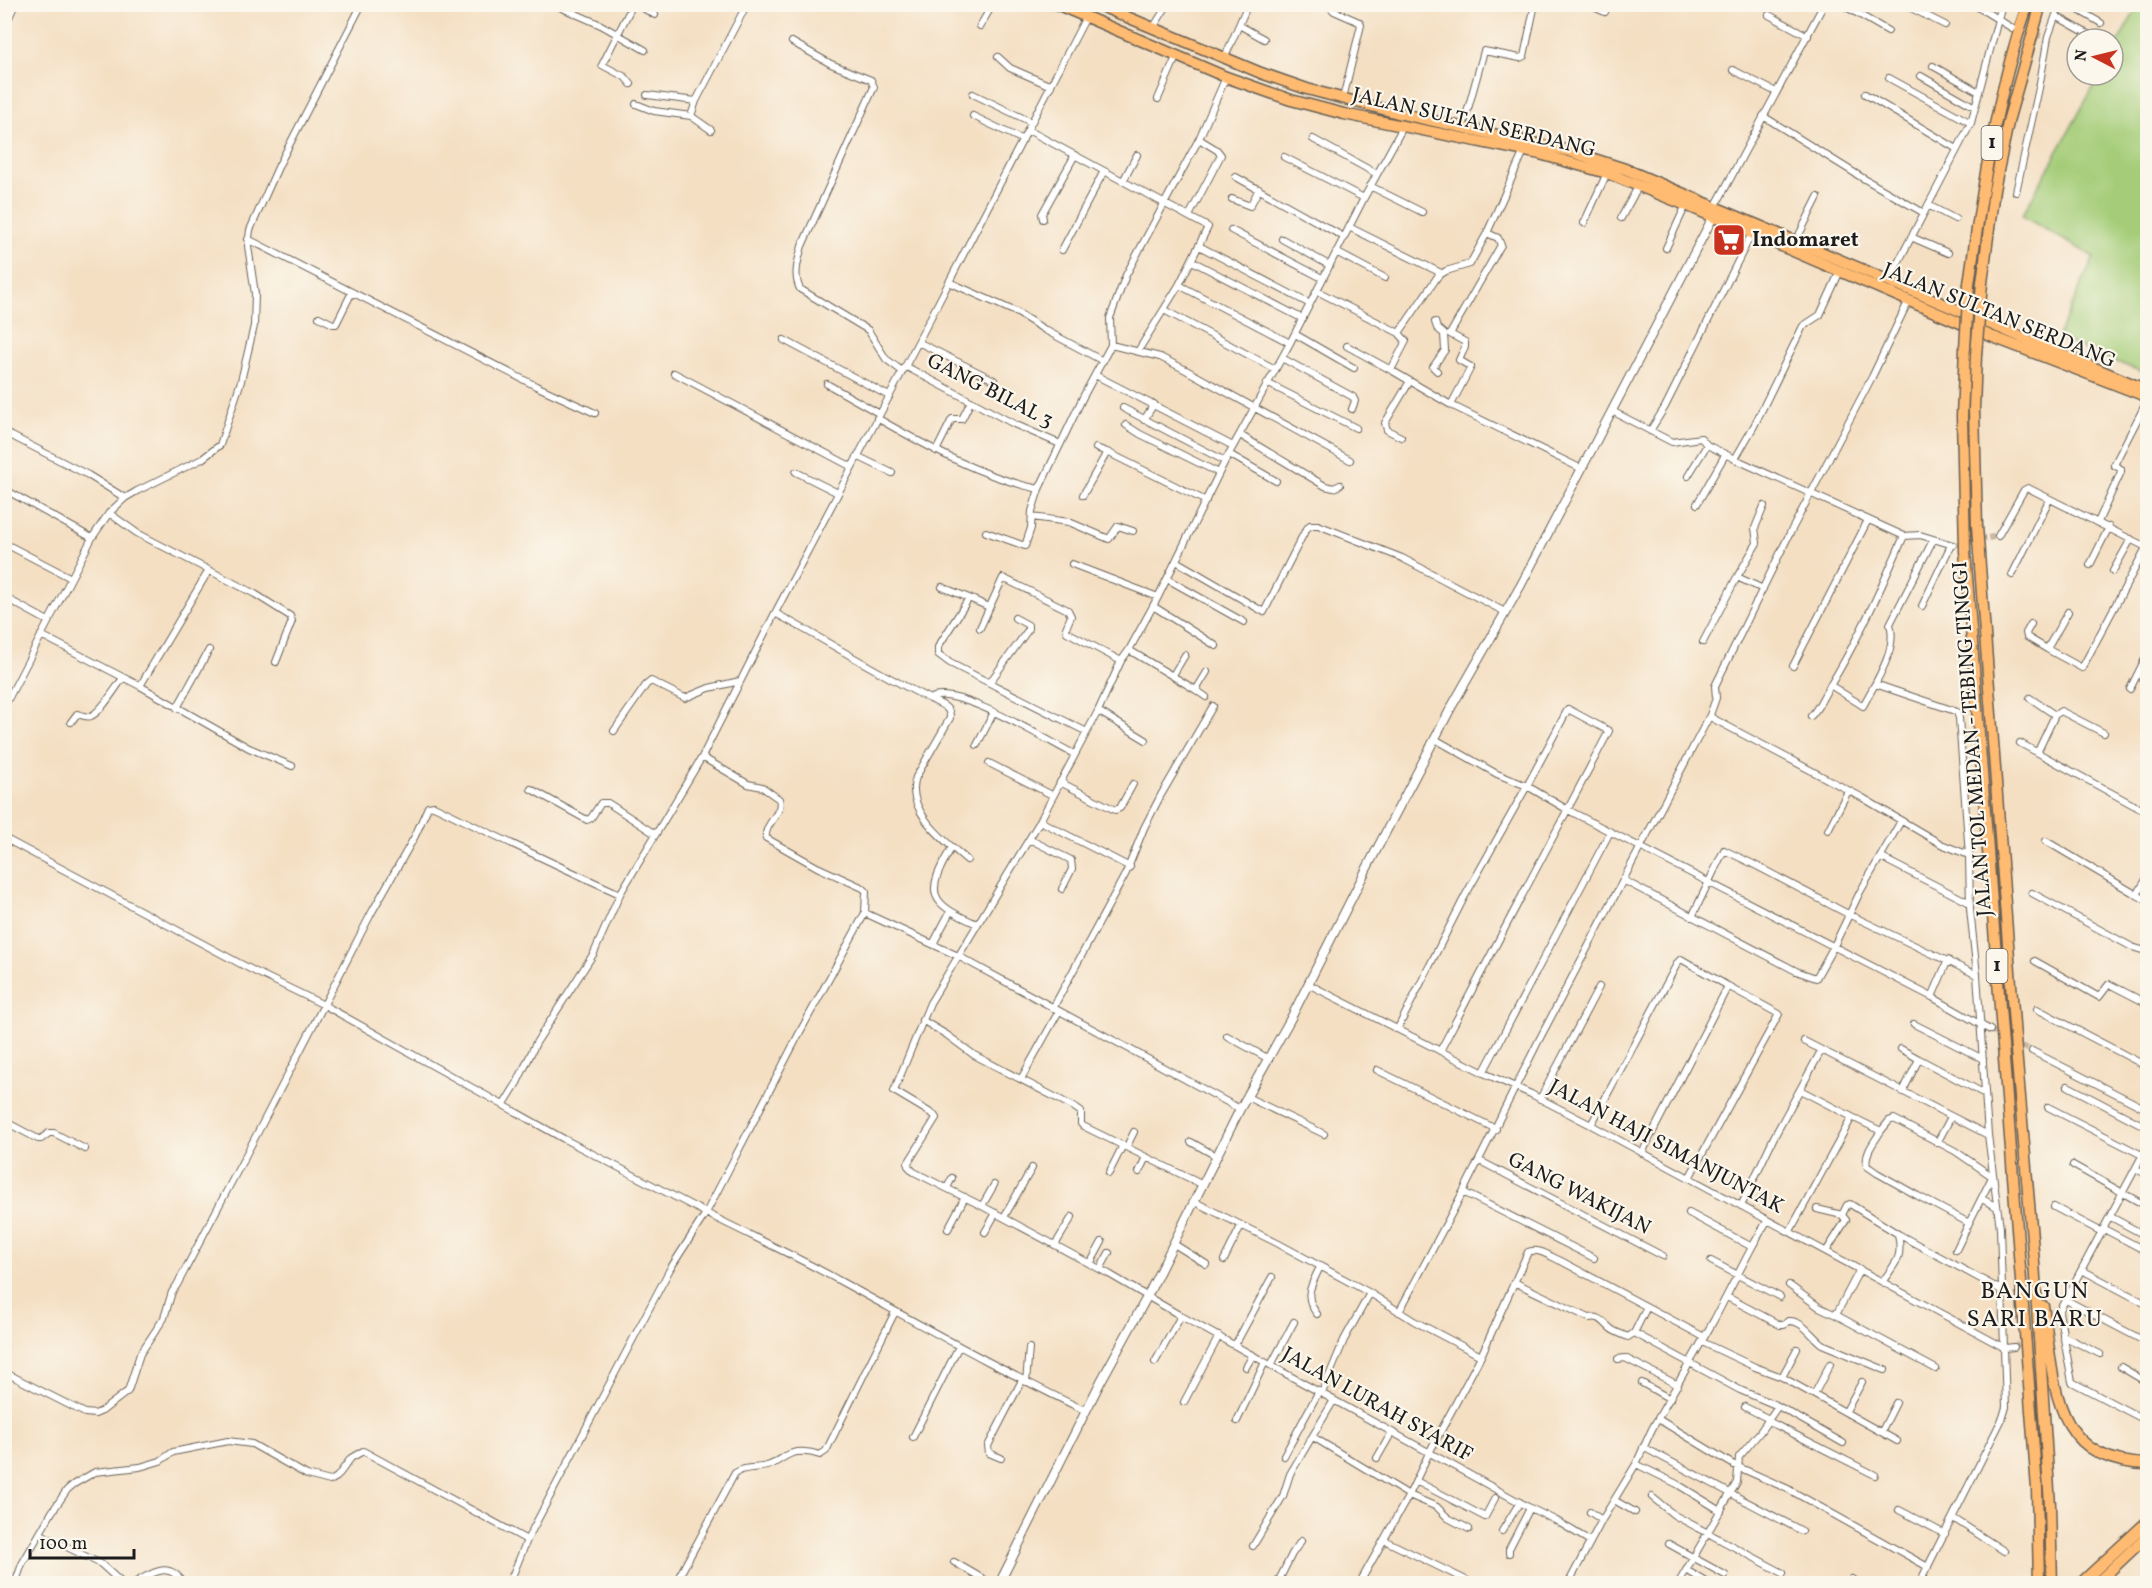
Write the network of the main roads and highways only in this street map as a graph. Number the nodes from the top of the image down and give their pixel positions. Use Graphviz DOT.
graph roads {
  1 [pos="1056,4"];
  2 [pos="1096,4"];
  3 [pos="2028,4"];
  4 [pos="2041,4"];
  5 [pos="1714,212"];
  6 [pos="2059,358"];
  7 [pos="2148,390"];
  8 [pos="2148,398"];
  9 [pos="2034,1262"];
  10 [pos="2148,1464"];
  11 [pos="2148,1521"];
  12 [pos="2148,1535"];
  13 [pos="2039,1584"];
  14 [pos="2052,1584"];
  15 [pos="2080,1584"];
  16 [pos="2096,1584"];
  1 -- 5 [label="highway, JALAN SULTAN SERDANG"];
  2 -- 5 [label="highway, JALAN SULTAN SERDANG"];
  3 -- 13 [label="highway, JALAN TOL MEDAN - TEBING TINGGI / 1, bridge"];
  4 -- 9 [label="highway, JALAN TOL MEDAN - TEBING TINGGI / 1, bridge"];
  5 -- 6 [label="highway, JALAN SULTAN SERDANG"];
  5 -- 6 [label="highway, JALAN SULTAN SERDANG"];
  6 -- 7 [label="highway, JALAN SULTAN SERDANG"];
  6 -- 8 [label="highway, JALAN SULTAN SERDANG"];
  9 -- 10 [label="highway"];
  9 -- 14 [label="highway, JALAN TOL MEDAN - TEBING TINGGI / 1"];
  11 -- 15 [label="highway"];
  12 -- 16 [label="highway"];
}
